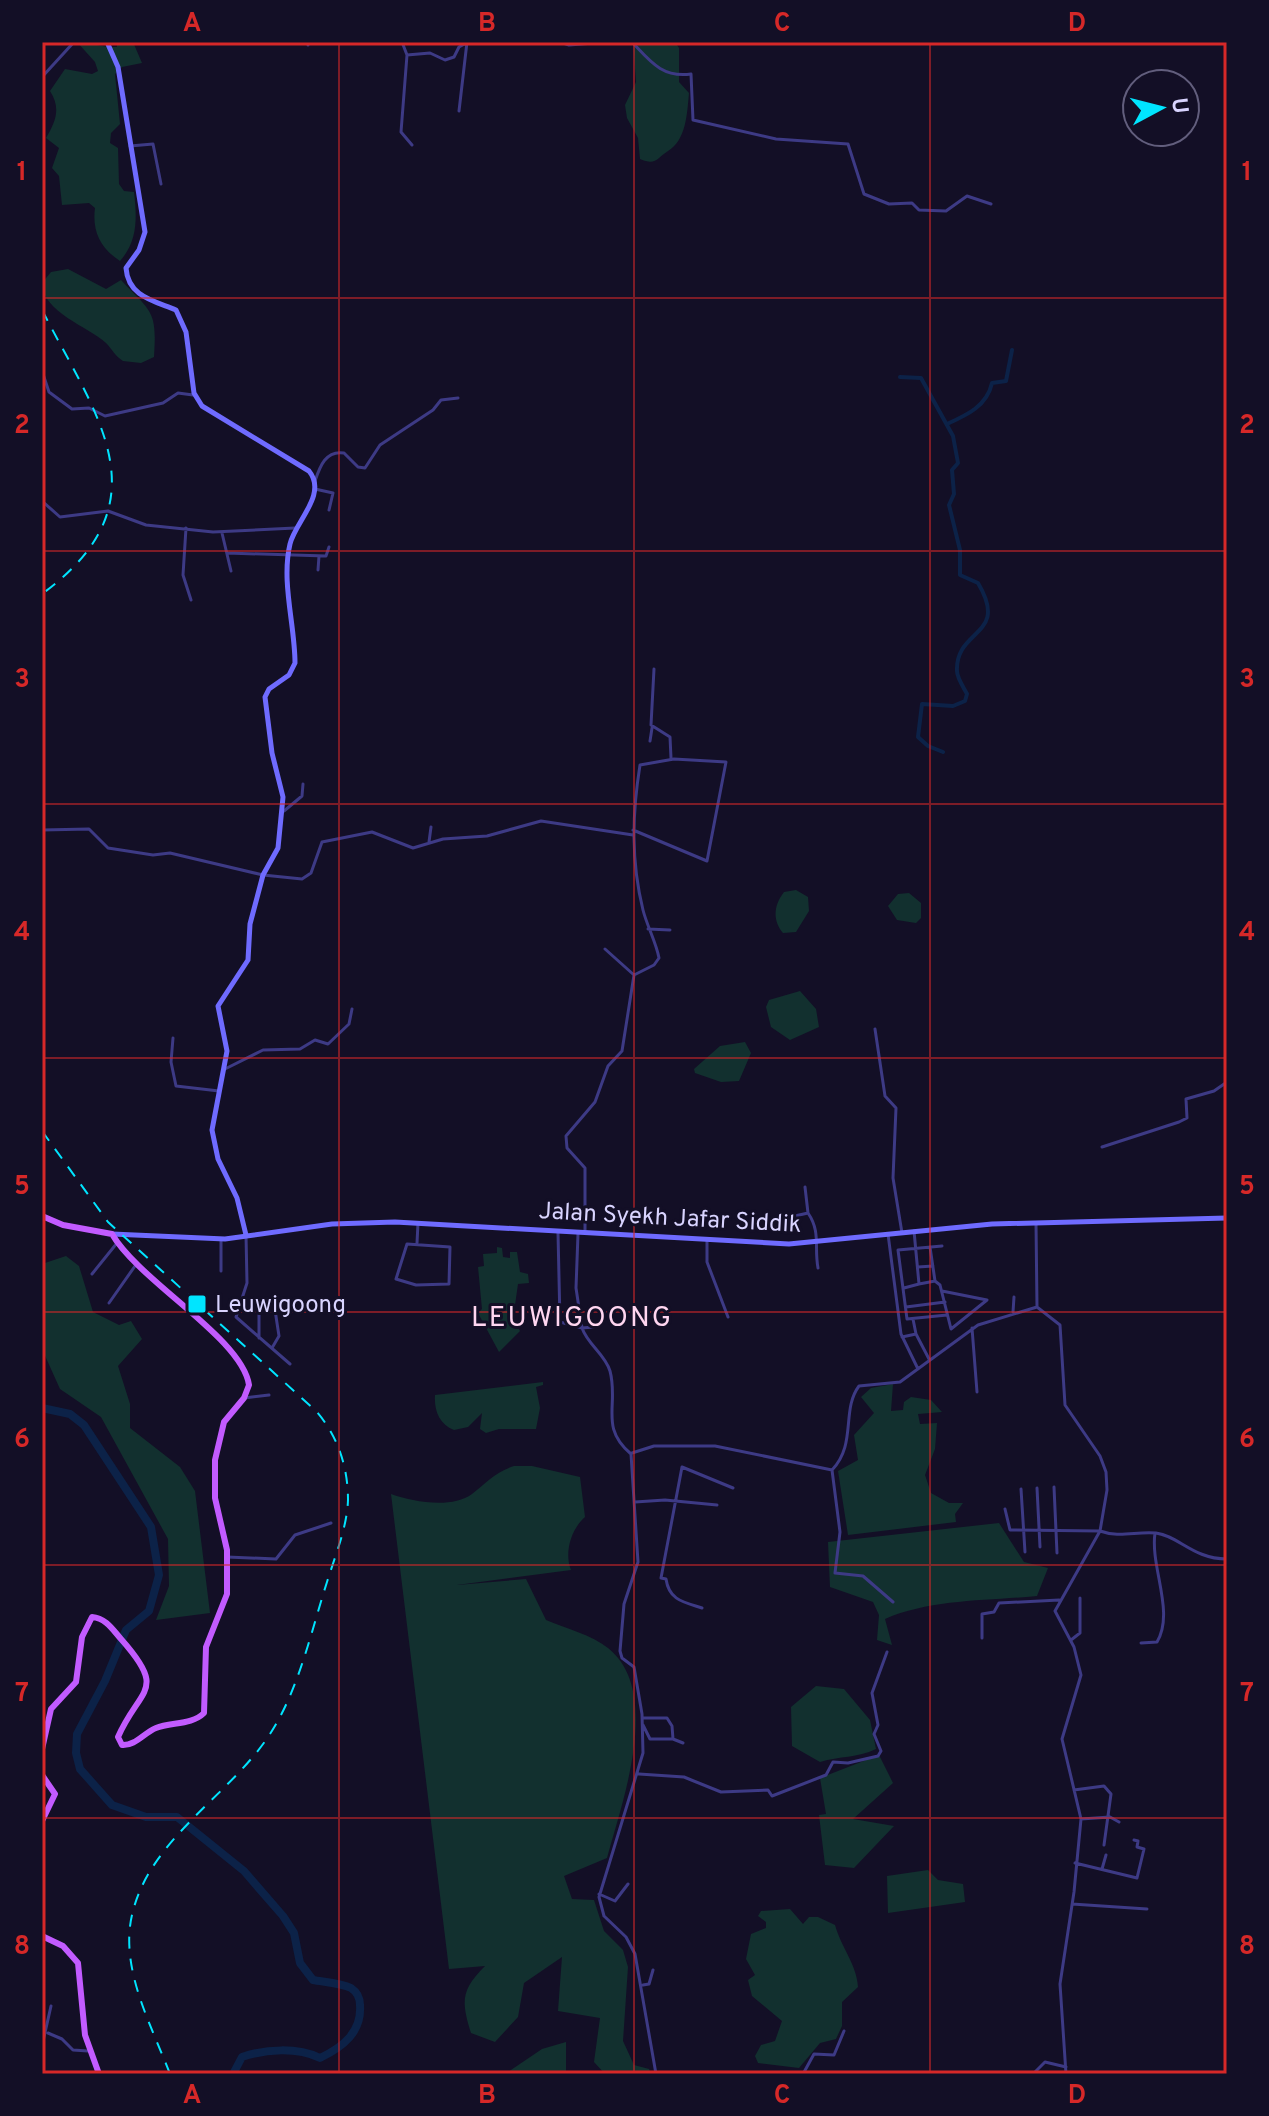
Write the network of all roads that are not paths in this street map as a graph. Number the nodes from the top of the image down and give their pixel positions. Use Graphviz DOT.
graph roads {
  1 [pos="74,42"];
  2 [pos="107,42"];
  3 [pos="402,42"];
  4 [pos="467,42"];
  5 [pos="560,42"];
  6 [pos="606,42"];
  7 [pos="632,42"];
  8 [pos="407,55"];
  9 [pos="42,77"];
  10 [pos="459,111"];
  11 [pos="412,145"];
  12 [pos="130,146"];
  13 [pos="161,184"];
  14 [pos="991,204"];
  15 [pos="42,371"];
  16 [pos="195,395"];
  17 [pos="458,398"];
  18 [pos="315,481"];
  19 [pos="315,489"];
  20 [pos="42,501"];
  21 [pos="329,510"];
  22 [pos="186,528"];
  23 [pos="295,528"];
  24 [pos="222,533"];
  25 [pos="329,547"];
  26 [pos="227,553"];
  27 [pos="288,555"];
  28 [pos="319,556"];
  29 [pos="318,570"];
  30 [pos="231,571"];
  31 [pos="191,600"];
  32 [pos="654,669"];
  33 [pos="652,728"];
  34 [pos="650,741"];
  35 [pos="671,760"];
  36 [pos="303,784"];
  37 [pos="284,811"];
  38 [pos="431,827"];
  39 [pos="42,830"];
  40 [pos="633,833"];
  41 [pos="429,842"];
  42 [pos="263,875"];
  43 [pos="648,929"];
  44 [pos="670,930"];
  45 [pos="605,949"];
  46 [pos="634,975"];
  47 [pos="352,1009"];
  48 [pos="875,1029"];
  49 [pos="173,1038"];
  50 [pos="225,1069"];
  51 [pos="1227,1082"];
  52 [pos="219,1091"];
  53 [pos="1102,1147"];
  54 [pos="805,1187"];
  55 [pos="808,1213"];
  56 [pos="42,1216"];
  57 [pos="786,1218"];
  58 [pos="1227,1218"];
  59 [pos="418,1223"];
  60 [pos="1036,1223"];
  61 [pos="558,1229"];
  62 [pos="582,1230"];
  63 [pos="914,1231"];
  64 [pos="902,1233"];
  65 [pos="112,1234"];
  66 [pos="888,1234"];
  67 [pos="246,1235"];
  68 [pos="221,1239"];
  69 [pos="707,1240"];
  70 [pos="117,1243"];
  71 [pos="818,1243"];
  72 [pos="417,1244"];
  73 [pos="942,1246"];
  74 [pos="930,1247"];
  75 [pos="915,1248"];
  76 [pos="135,1266"];
  77 [pos="933,1266"];
  78 [pos="918,1267"];
  79 [pos="818,1268"];
  80 [pos="221,1271"];
  81 [pos="92,1274"];
  82 [pos="935,1281"];
  83 [pos="919,1284"];
  84 [pos="904,1288"];
  85 [pos="942,1291"];
  86 [pos="1014,1297"];
  87 [pos="945,1302"];
  88 [pos="109,1303"];
  89 [pos="259,1305"];
  90 [pos="906,1307"];
  91 [pos="1037,1307"];
  92 [pos="275,1310"];
  93 [pos="1013,1312"];
  94 [pos="947,1315"];
  95 [pos="728,1317"];
  96 [pos="913,1319"];
  97 [pos="594,1327"];
  98 [pos="582,1328"];
  99 [pos="972,1328"];
  100 [pos="916,1334"];
  101 [pos="902,1337"];
  102 [pos="259,1338"];
  103 [pos="272,1348"];
  104 [pos="929,1359"];
  105 [pos="290,1364"];
  106 [pos="918,1369"];
  107 [pos="977,1392"];
  108 [pos="269,1395"];
  109 [pos="244,1398"];
  110 [pos="631,1454"];
  111 [pos="832,1470"];
  112 [pos="1054,1487"];
  113 [pos="733,1488"];
  114 [pos="1037,1488"];
  115 [pos="1021,1489"];
  116 [pos="676,1501"];
  117 [pos="635,1502"];
  118 [pos="717,1505"];
  119 [pos="1005,1509"];
  120 [pos="331,1523"];
  121 [pos="1039,1531"];
  122 [pos="1056,1531"];
  123 [pos="1100,1531"];
  124 [pos="1023,1532"];
  125 [pos="1155,1533"];
  126 [pos="1040,1547"];
  127 [pos="1025,1552"];
  128 [pos="1057,1553"];
  129 [pos="227,1557"];
  130 [pos="1227,1559"];
  131 [pos="1080,1598"];
  132 [pos="1059,1600"];
  133 [pos="893,1602"];
  134 [pos="702,1608"];
  135 [pos="982,1638"];
  136 [pos="1070,1640"];
  137 [pos="1141,1643"];
  138 [pos="887,1652"];
  139 [pos="643,1718"];
  140 [pos="643,1725"];
  141 [pos="673,1739"];
  142 [pos="683,1743"];
  143 [pos="42,1749"];
  144 [pos="639,1774"];
  145 [pos="42,1775"];
  146 [pos="1074,1790"];
  147 [pos="1110,1817"];
  148 [pos="1081,1819"];
  149 [pos="42,1821"];
  150 [pos="1119,1822"];
  151 [pos="1134,1840"];
  152 [pos="1104,1845"];
  153 [pos="1106,1855"];
  154 [pos="1075,1863"];
  155 [pos="1102,1869"];
  156 [pos="628,1884"];
  157 [pos="599,1894"];
  158 [pos="1072,1904"];
  159 [pos="1147,1909"];
  160 [pos="42,1936"];
  161 [pos="653,1970"];
  162 [pos="643,1985"];
  163 [pos="51,2006"];
  164 [pos="844,2031"];
  165 [pos="48,2033"];
  166 [pos="42,2046"];
  167 [pos="88,2051"];
  168 [pos="1066,2067"];
  169 [pos="99,2074"];
  170 [pos="656,2074"];
  171 [pos="769,2074"];
  172 [pos="789,2074"];
  173 [pos="803,2074"];
  174 [pos="1033,2074"];
  175 [pos="1066,2074"];
  1 -- 9 [label="street"];
  2 -- 12 [label="street"];
  3 -- 8 [label="street"];
  4 -- 8 [label="street"];
  4 -- 10 [label="street"];
  5 -- 6 [label="street"];
  7 -- 14 [label="street"];
  8 -- 11 [label="street"];
  12 -- 13 [label="street"];
  12 -- 16 [label="street"];
  15 -- 16 [label="street"];
  16 -- 18 [label="street"];
  17 -- 18 [label="street"];
  18 -- 19 [label="street"];
  19 -- 21 [label="street"];
  19 -- 23 [label="street"];
  20 -- 22 [label="street"];
  22 -- 24 [label="street"];
  22 -- 31 [label="street"];
  23 -- 24 [label="street"];
  23 -- 27 [label="street"];
  24 -- 26 [label="street"];
  25 -- 28 [label="street"];
  26 -- 27 [label="street"];
  26 -- 30 [label="street"];
  27 -- 28 [label="street"];
  27 -- 37 [label="street"];
  28 -- 29 [label="street"];
  32 -- 33 [label="street"];
  33 -- 34 [label="street"];
  33 -- 35 [label="street"];
  35 -- 40 [label="street"];
  35 -- 40 [label="street"];
  36 -- 37 [label="street"];
  37 -- 42 [label="street"];
  38 -- 41 [label="street"];
  39 -- 42 [label="street"];
  40 -- 41 [label="street"];
  40 -- 43 [label="street"];
  41 -- 42 [label="street"];
  42 -- 50 [label="street"];
  43 -- 44 [label="street"];
  43 -- 46 [label="street"];
  45 -- 46 [label="street"];
  46 -- 62 [label="street"];
  47 -- 50 [label="street"];
  48 -- 64 [label="street"];
  49 -- 52 [label="street"];
  50 -- 52 [label="street"];
  51 -- 53 [label="street"];
  52 -- 67 [label="street"];
  54 -- 55 [label="street"];
  55 -- 57 [label="street"];
  55 -- 71 [label="street"];
  56 -- 65 [label="main road"];
  58 -- 60 [label="street, Jalan Syekh Jafar Siddik"];
  59 -- 61 [label="street, Jalan Syekh Jafar Siddik"];
  59 -- 67 [label="street, Jalan Syekh Jafar Siddik"];
  59 -- 72 [label="street"];
  60 -- 63 [label="street, Jalan Syekh Jafar Siddik"];
  60 -- 91 [label="street"];
  61 -- 62 [label="street, Jalan Syekh Jafar Siddik"];
  61 -- 98 [label="street"];
  62 -- 69 [label="street, Jalan Syekh Jafar Siddik"];
  62 -- 98 [label="street"];
  63 -- 64 [label="street, Jalan Syekh Jafar Siddik"];
  63 -- 75 [label="street"];
  64 -- 66 [label="street, Jalan Syekh Jafar Siddik"];
  65 -- 68 [label="street, Jalan Syekh Jafar Siddik"];
  65 -- 70 [label="main road"];
  66 -- 71 [label="street, Jalan Syekh Jafar Siddik"];
  66 -- 101 [label="street"];
  67 -- 68 [label="street, Jalan Syekh Jafar Siddik"];
  67 -- 102 [label="street"];
  68 -- 80 [label="street"];
  69 -- 71 [label="street, Jalan Syekh Jafar Siddik"];
  69 -- 95 [label="street"];
  70 -- 76 [label="main road"];
  70 -- 81 [label="street"];
  71 -- 79 [label="street"];
  72 -- 72 [label="street"];
  73 -- 74 [label="street"];
  74 -- 75 [label="street"];
  74 -- 77 [label="street"];
  75 -- 78 [label="street"];
  75 -- 84 [label="street"];
  76 -- 88 [label="street"];
  76 -- 109 [label="main road"];
  77 -- 78 [label="street"];
  77 -- 82 [label="street"];
  78 -- 83 [label="street"];
  82 -- 83 [label="street"];
  82 -- 85 [label="street"];
  83 -- 84 [label="street"];
  84 -- 90 [label="street"];
  85 -- 87 [label="street"];
  85 -- 94 [label="street"];
  86 -- 93 [label="street"];
  87 -- 90 [label="street"];
  87 -- 94 [label="street"];
  89 -- 102 [label="street"];
  90 -- 96 [label="street"];
  91 -- 93 [label="street"];
  91 -- 123 [label="street"];
  92 -- 103 [label="street"];
  93 -- 99 [label="street"];
  94 -- 96 [label="street"];
  96 -- 100 [label="street"];
  97 -- 98 [label="street"];
  98 -- 110 [label="street"];
  99 -- 104 [label="street"];
  99 -- 107 [label="street"];
  100 -- 101 [label="street"];
  100 -- 104 [label="street"];
  101 -- 106 [label="street"];
  102 -- 103 [label="street"];
  103 -- 105 [label="street"];
  104 -- 106 [label="street"];
  106 -- 111 [label="street"];
  108 -- 109 [label="street"];
  109 -- 129 [label="main road"];
  110 -- 111 [label="street"];
  110 -- 117 [label="street"];
  111 -- 133 [label="street"];
  112 -- 122 [label="street"];
  113 -- 116 [label="street"];
  114 -- 121 [label="street"];
  115 -- 124 [label="street"];
  116 -- 117 [label="street"];
  116 -- 118 [label="street"];
  116 -- 134 [label="street"];
  117 -- 139 [label="street"];
  119 -- 124 [label="street"];
  120 -- 129 [label="street"];
  121 -- 122 [label="street"];
  121 -- 124 [label="street"];
  121 -- 126 [label="street"];
  122 -- 123 [label="street"];
  122 -- 128 [label="street"];
  123 -- 125 [label="street"];
  123 -- 132 [label="street"];
  124 -- 127 [label="street"];
  125 -- 130 [label="street"];
  125 -- 137 [label="street"];
  129 -- 143 [label="main road"];
  131 -- 136 [label="street"];
  132 -- 135 [label="street"];
  132 -- 136 [label="street"];
  136 -- 146 [label="street"];
  138 -- 144 [label="street"];
  139 -- 140 [label="street"];
  139 -- 141 [label="street"];
  140 -- 141 [label="street"];
  140 -- 144 [label="street"];
  141 -- 142 [label="street"];
  144 -- 157 [label="street"];
  145 -- 149 [label="main road"];
  146 -- 147 [label="street"];
  146 -- 148 [label="street"];
  147 -- 148 [label="street"];
  147 -- 150 [label="street"];
  147 -- 152 [label="street"];
  148 -- 154 [label="street"];
  151 -- 155 [label="street"];
  153 -- 155 [label="street"];
  154 -- 155 [label="street"];
  154 -- 158 [label="street"];
  156 -- 157 [label="street"];
  157 -- 162 [label="street"];
  158 -- 159 [label="street"];
  158 -- 168 [label="street"];
  160 -- 167 [label="main road"];
  161 -- 162 [label="street"];
  162 -- 170 [label="street"];
  163 -- 165 [label="street"];
  164 -- 173 [label="street"];
  165 -- 166 [label="street"];
  165 -- 167 [label="street"];
  167 -- 169 [label="main road"];
  168 -- 174 [label="street"];
  168 -- 175 [label="street"];
  171 -- 172 [label="street"];
}
